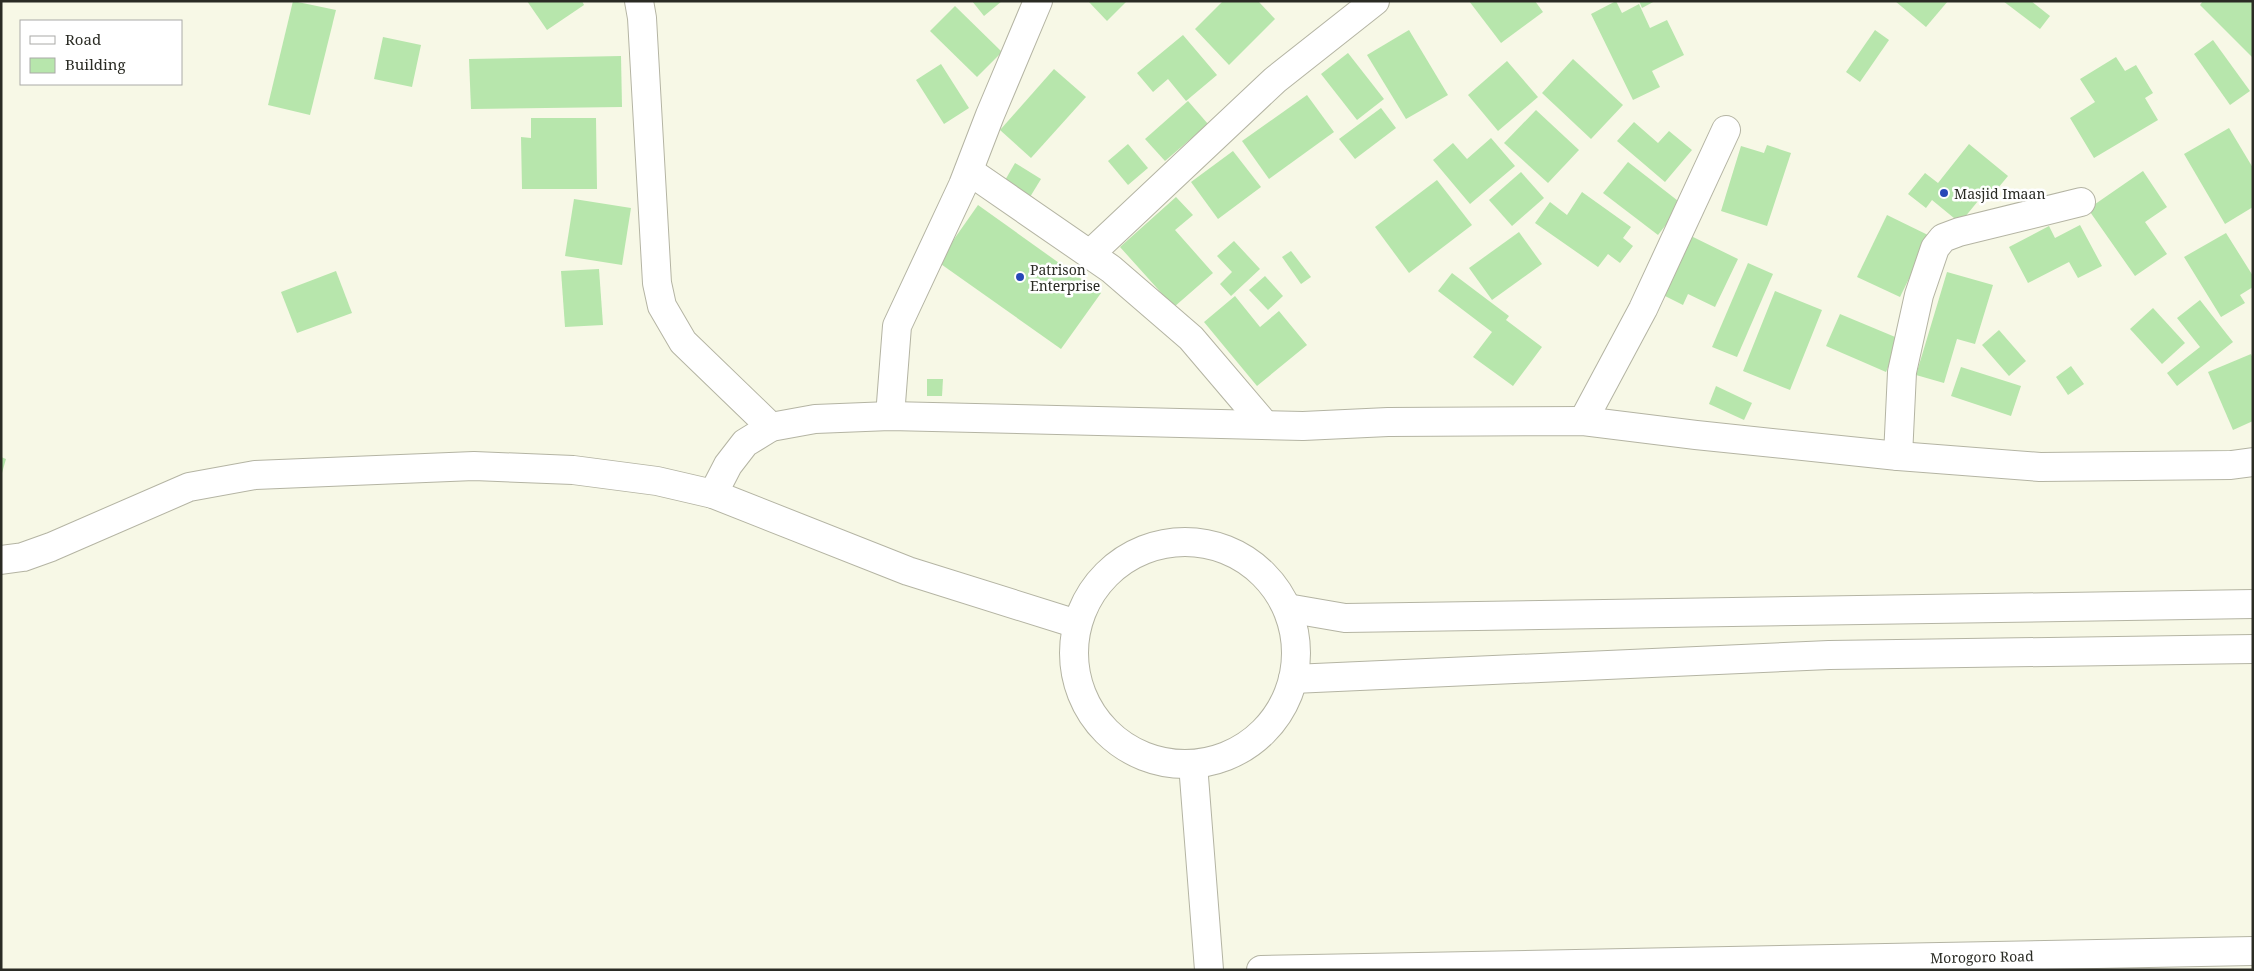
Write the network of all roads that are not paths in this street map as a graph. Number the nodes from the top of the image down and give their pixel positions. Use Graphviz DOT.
graph roads {
  1 [pos="639,1"];
  2 [pos="1038,1"];
  3 [pos="1375,1"];
  4 [pos="1726,130"];
  5 [pos="969,171"];
  6 [pos="2081,202"];
  7 [pos="1090,254"];
  8 [pos="890,416"];
  9 [pos="1583,421"];
  10 [pos="1265,425"];
  11 [pos="770,427"];
  12 [pos="1898,456"];
  13 [pos="2253,462"];
  14 [pos="713,494"];
  15 [pos="1,560"];
  16 [pos="2253,604"];
  17 [pos="1287,608"];
  18 [pos="1077,624"];
  19 [pos="2253,649"];
  20 [pos="1293,679"];
  21 [pos="1193,764"];
  22 [pos="2253,951"];
  23 [pos="1209,970"];
  24 [pos="1261,970"];
  1 -- 11 [label="main road"];
  2 -- 5 [label="main road"];
  3 -- 7 [label="main road"];
  4 -- 9 [label="main road"];
  5 -- 7 [label="main road"];
  5 -- 8 [label="main road"];
  6 -- 12 [label="main road"];
  7 -- 10 [label="main road"];
  8 -- 10 [label="main road"];
  8 -- 11 [label="main road"];
  9 -- 10 [label="main road"];
  9 -- 12 [label="main road"];
  11 -- 14 [label="main road"];
  12 -- 13 [label="main road"];
  14 -- 15 [label="main road"];
  14 -- 18 [label="main road"];
  16 -- 17 [label="main road"];
  17 -- 18 [label="main road"];
  17 -- 20 [label="main road"];
  18 -- 21 [label="main road"];
  19 -- 20 [label="main road"];
  20 -- 21 [label="main road"];
  21 -- 23 [label="main road"];
  22 -- 24 [label="main road, Morogoro Road"];
}
